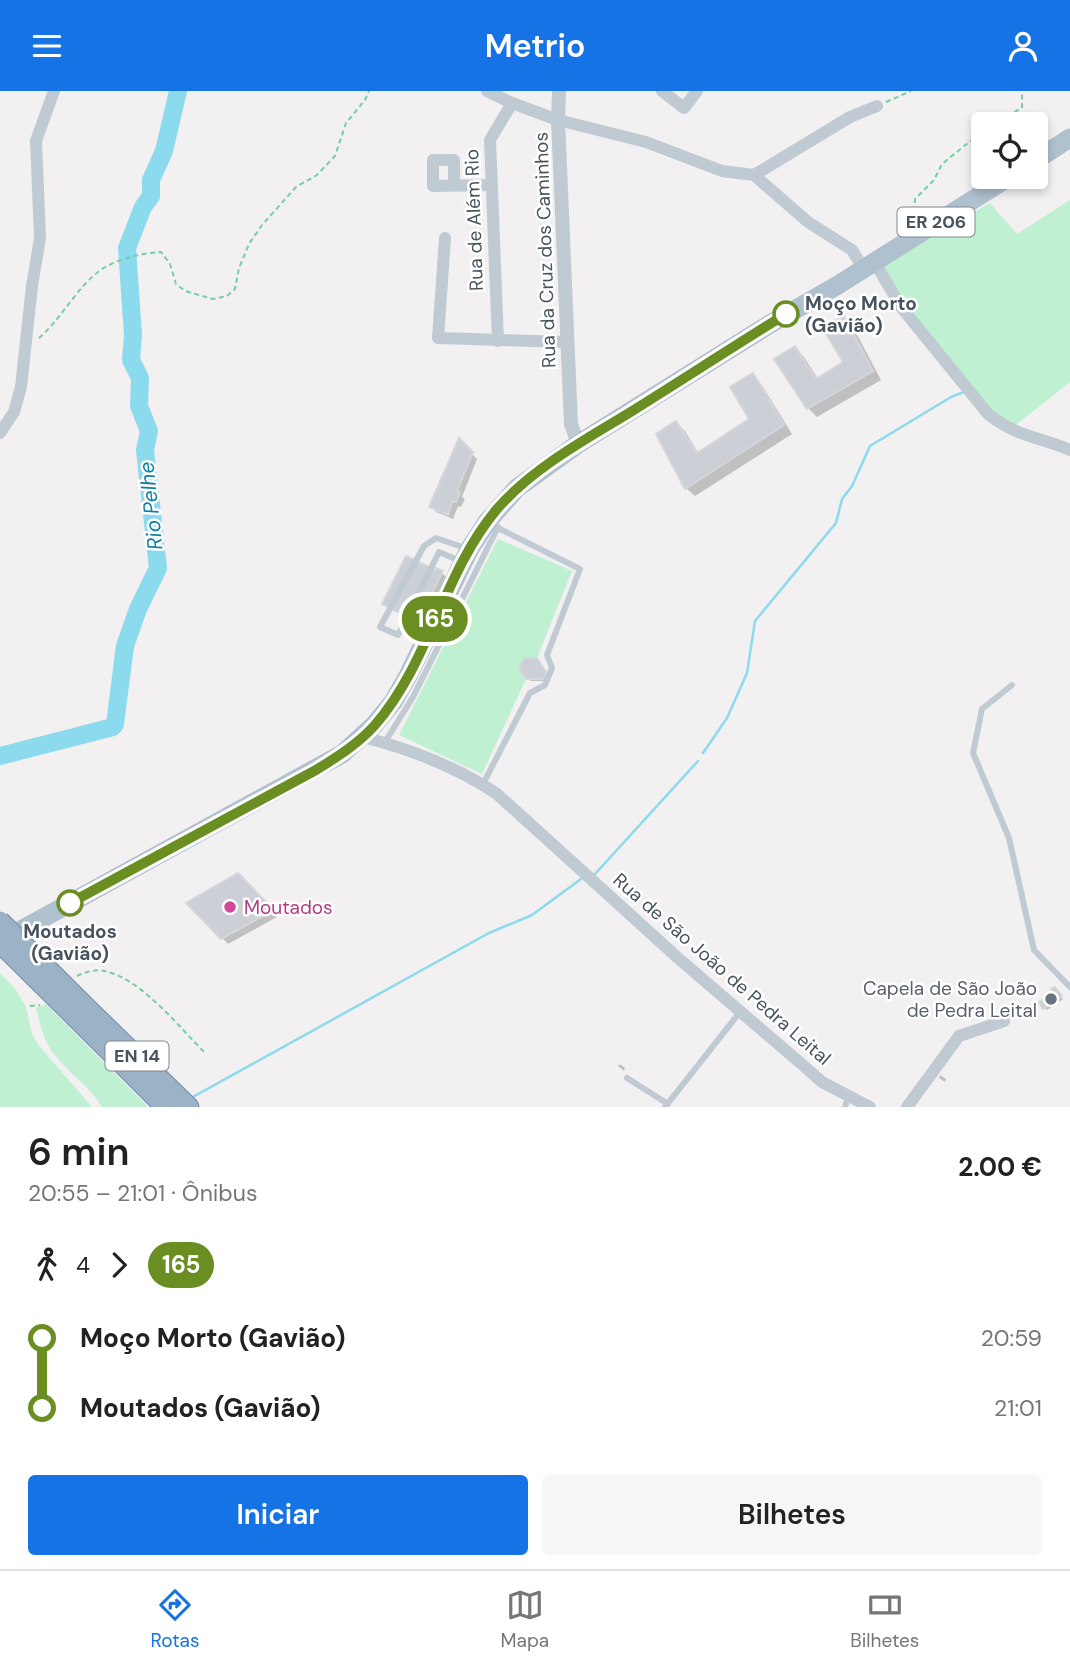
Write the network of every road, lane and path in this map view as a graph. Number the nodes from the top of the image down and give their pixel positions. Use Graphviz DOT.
graph roads {
  1 [pos="54,91"];
  2 [pos="369,91"];
  3 [pos="487,91"];
  4 [pos="559,91"];
  5 [pos="662,91"];
  6 [pos="697,91"];
  7 [pos="911,91"];
  8 [pos="1022,91"];
  9 [pos="512,103"];
  10 [pos="877,107"];
  11 [pos="1017,112"];
  12 [pos="558,120"];
  13 [pos="1070,138"];
  14 [pos="971,140"];
  15 [pos="1048,152"];
  16 [pos="754,175"];
  17 [pos="454,185"];
  18 [pos="491,185"];
  19 [pos="990,189"];
  20 [pos="445,238"];
  21 [pos="911,238"];
  22 [pos="869,264"];
  23 [pos="498,341"];
  24 [pos="567,342"];
  25 [pos="26,349"];
  26 [pos="571,408"];
  27 [pos="0,433"];
  28 [pos="596,433"];
  29 [pos="578,445"];
  30 [pos="1070,450"];
  31 [pos="492,524"];
  32 [pos="466,556"];
  33 [pos="1012,685"];
  34 [pos="363,737"];
  35 [pos="385,742"];
  36 [pos="483,784"];
  37 [pos="0,921"];
  38 [pos="0,942"];
  39 [pos="77,976"];
  40 [pos="1070,987"];
  41 [pos="45,1003"];
  42 [pos="30,1006"];
  43 [pos="80,1012"];
  44 [pos="740,1012"];
  45 [pos="1004,1021"];
  46 [pos="206,1054"];
  47 [pos="627,1078"];
  48 [pos="846,1102"];
  49 [pos="666,1105"];
  50 [pos="165,1107"];
  51 [pos="189,1107"];
  52 [pos="870,1107"];
  53 [pos="907,1107"];
  1 -- 25 [label="street"];
  2 -- 25 [label="path"];
  3 -- 9 [label="street"];
  4 -- 12 [label="street, Rua da Cruz dos Caminhos"];
  5 -- 6 [label="street"];
  7 -- 10 [label="path"];
  8 -- 11 [label="path"];
  9 -- 12 [label="street"];
  9 -- 18 [label="street, Rua de Além Rio"];
  10 -- 16 [label="street"];
  12 -- 16 [label="street"];
  12 -- 24 [label="street, Rua da Cruz dos Caminhos"];
  13 -- 15 [label="main road"];
  14 -- 21 [label="path"];
  16 -- 22 [label="street"];
  17 -- 18 [label="street"];
  18 -- 23 [label="street, Rua de Além Rio"];
  19 -- 21 [label="main road, ER 206"];
  20 -- 23 [label="street"];
  21 -- 22 [label="main road, ER 206"];
  22 -- 28 [label="main road, ER 206"];
  22 -- 30 [label="street"];
  23 -- 24 [label="street"];
  24 -- 26 [label="street, Rua da Cruz dos Caminhos"];
  25 -- 27 [label="street"];
  26 -- 28 [label="street"];
  26 -- 29 [label="street, Rua da Cruz dos Caminhos"];
  28 -- 29 [label="main road, ER 206"];
  29 -- 31 [label="main road, ER 206"];
  31 -- 32 [label="main road, ER 206"];
  31 -- 35 [label="lane"];
  31 -- 36 [label="lane"];
  32 -- 32 [label="lane"];
  32 -- 34 [label="main road, ER 206"];
  33 -- 40 [label="lane"];
  34 -- 35 [label="street, Rua de São João de Pedra Leital"];
  34 -- 38 [label="main road, ER 206"];
  35 -- 36 [label="street, Rua de São João de Pedra Leital"];
  36 -- 44 [label="street, Rua de São João de Pedra Leital"];
  37 -- 43 [label="highway, EN 14, bridge"];
  38 -- 43 [label="highway, EN 14, bridge"];
  39 -- 46 [label="path"];
  41 -- 42 [label="path"];
  43 -- 50 [label="highway, EN 14"];
  43 -- 51 [label="highway, EN 14"];
  44 -- 48 [label="street, Rua de São João de Pedra Leital"];
  44 -- 49 [label="lane"];
  45 -- 53 [label="street"];
  47 -- 49 [label="lane"];
  48 -- 52 [label="street, Rua de São João de Pedra Leital"];
}
